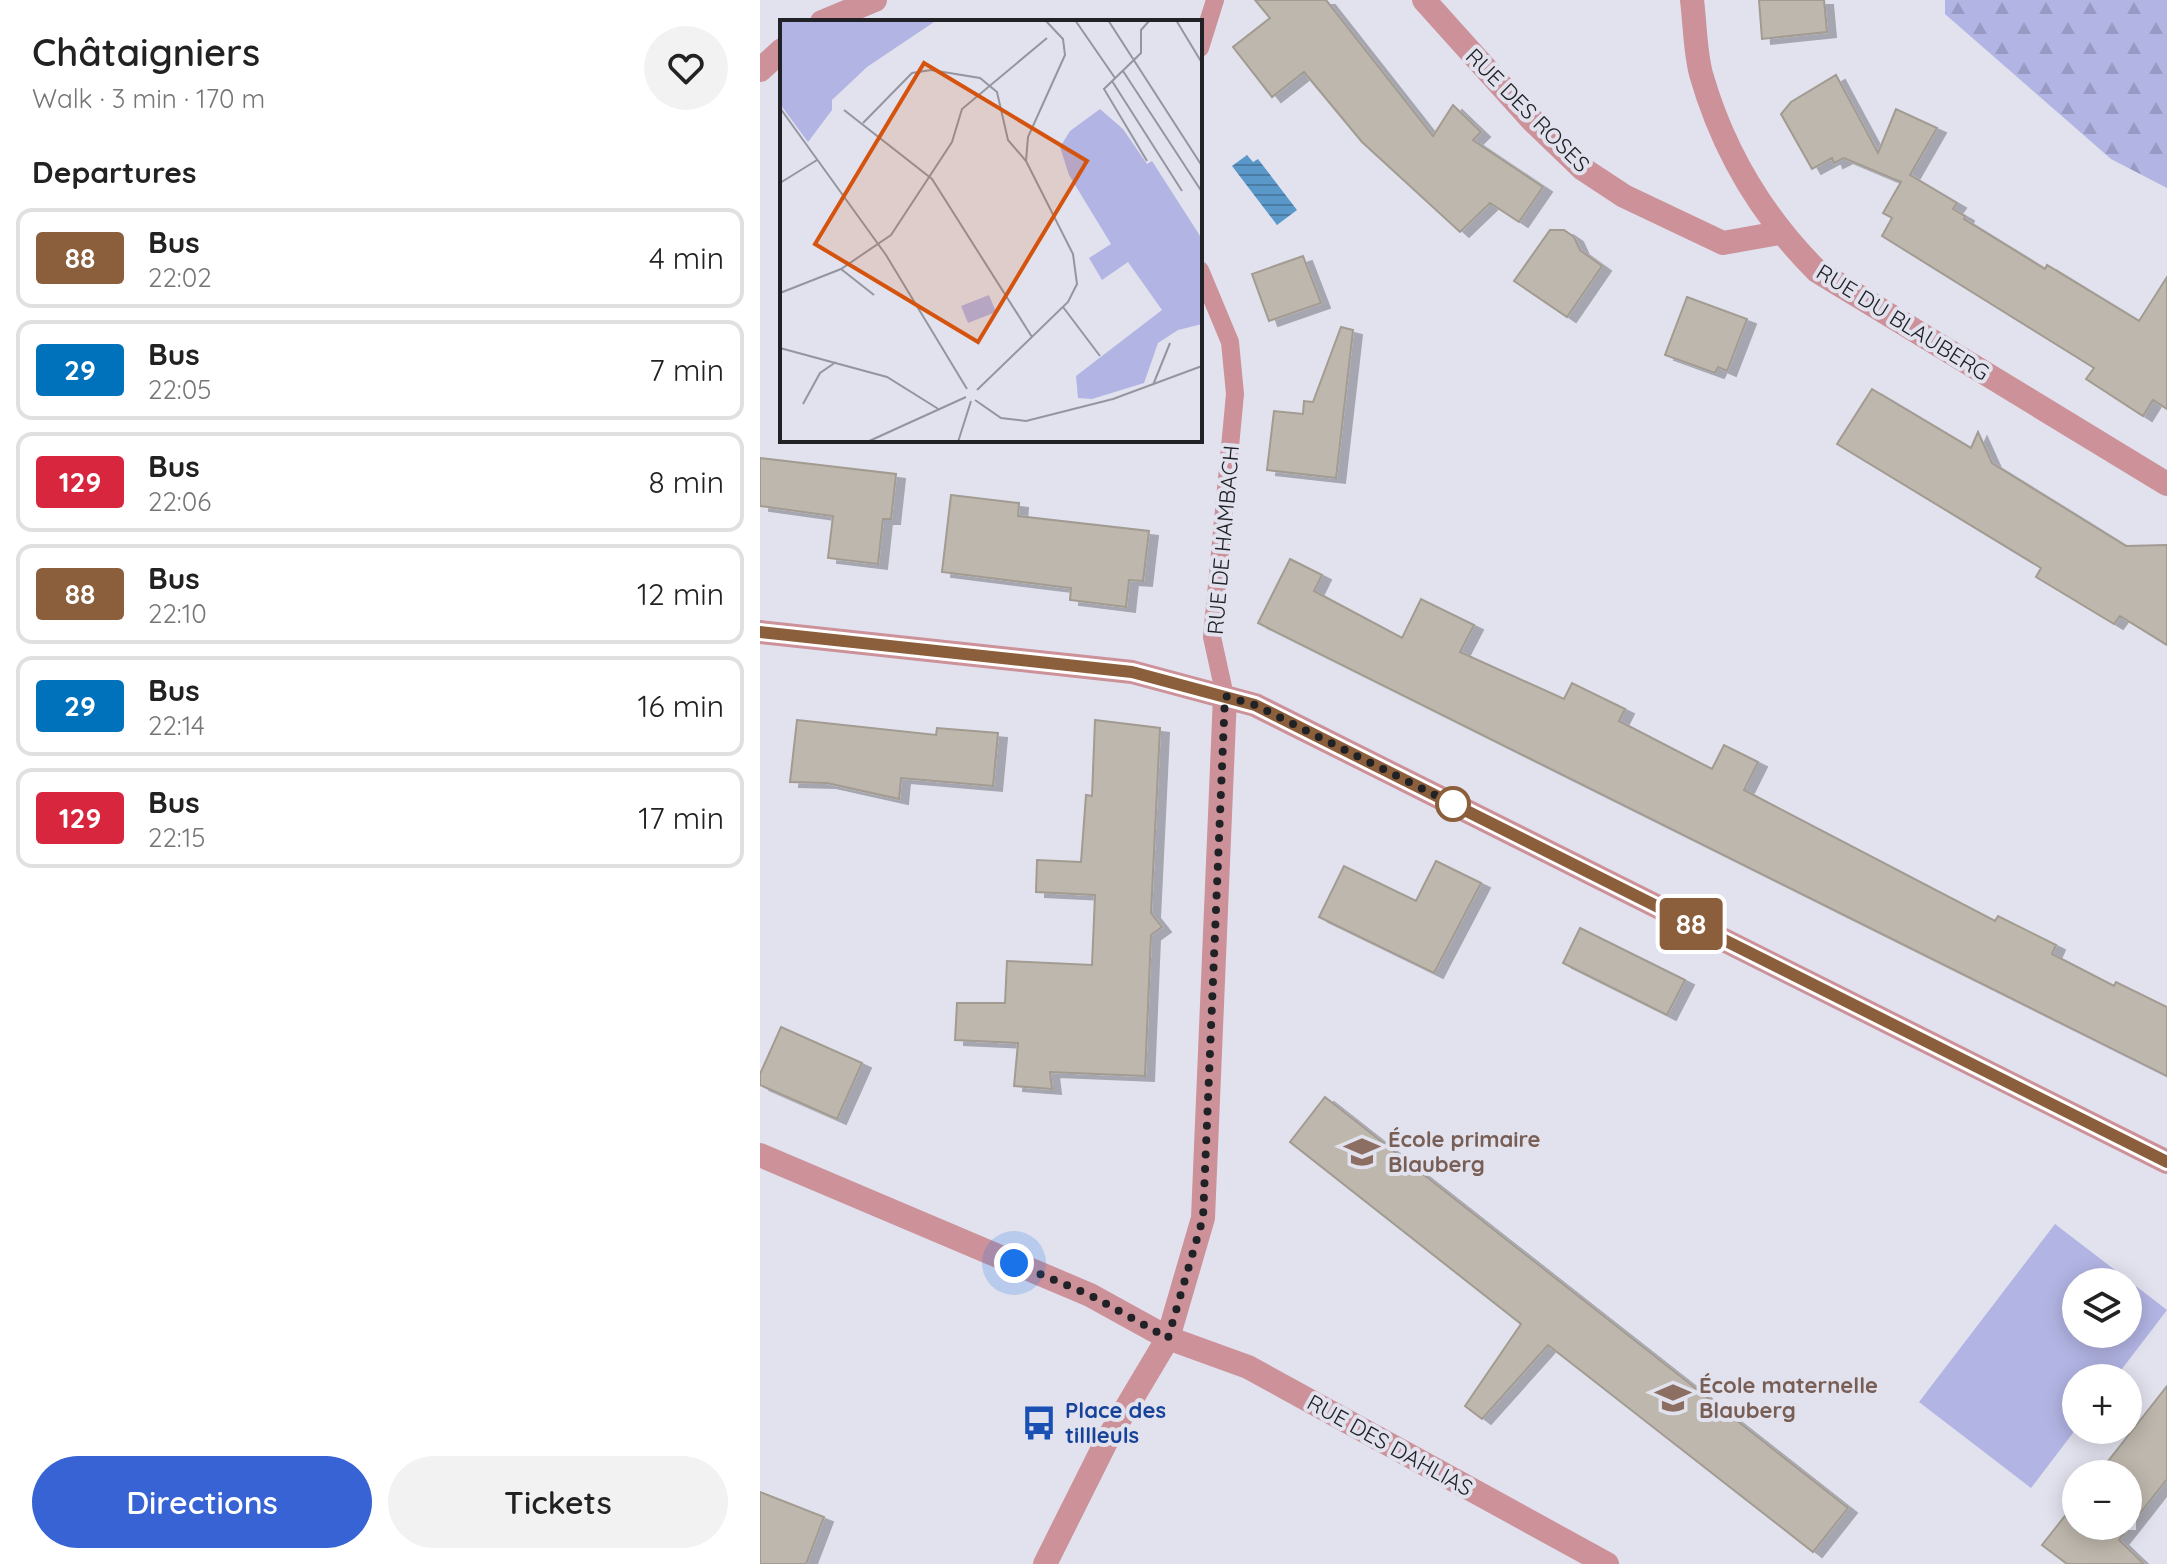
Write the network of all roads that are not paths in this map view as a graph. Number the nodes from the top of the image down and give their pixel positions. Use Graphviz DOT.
graph roads {
  1 [pos="875,0"];
  2 [pos="1215,0"];
  3 [pos="1424,0"];
  4 [pos="1692,0"];
  5 [pos="827,20"];
  6 [pos="1202,42"];
  7 [pos="780,52"];
  8 [pos="760,70"];
  9 [pos="1779,233"];
  10 [pos="1202,275"];
  11 [pos="2167,484"];
  12 [pos="760,632"];
  13 [pos="1225,696"];
  14 [pos="760,1155"];
  15 [pos="2167,1162"];
  16 [pos="1168,1338"];
  17 [pos="1045,1564"];
  18 [pos="1607,1564"];
  1 -- 5 [label="street"];
  2 -- 6 [label="lane"];
  3 -- 9 [label="street, RUE DES ROSES"];
  4 -- 9 [label="street, RUE DU BLAUBERG"];
  7 -- 8 [label="street"];
  9 -- 11 [label="street, RUE DU BLAUBERG"];
  10 -- 13 [label="lane, RUE DE HAMBACH"];
  12 -- 13 [label="street"];
  13 -- 15 [label="street"];
  13 -- 16 [label="street, RUE DE HAMBACH"];
  14 -- 16 [label="street, RUE DES DAHLIAS"];
  16 -- 17 [label="street, RUE DE HAMBACH"];
  16 -- 18 [label="street, RUE DES DAHLIAS"];
}
